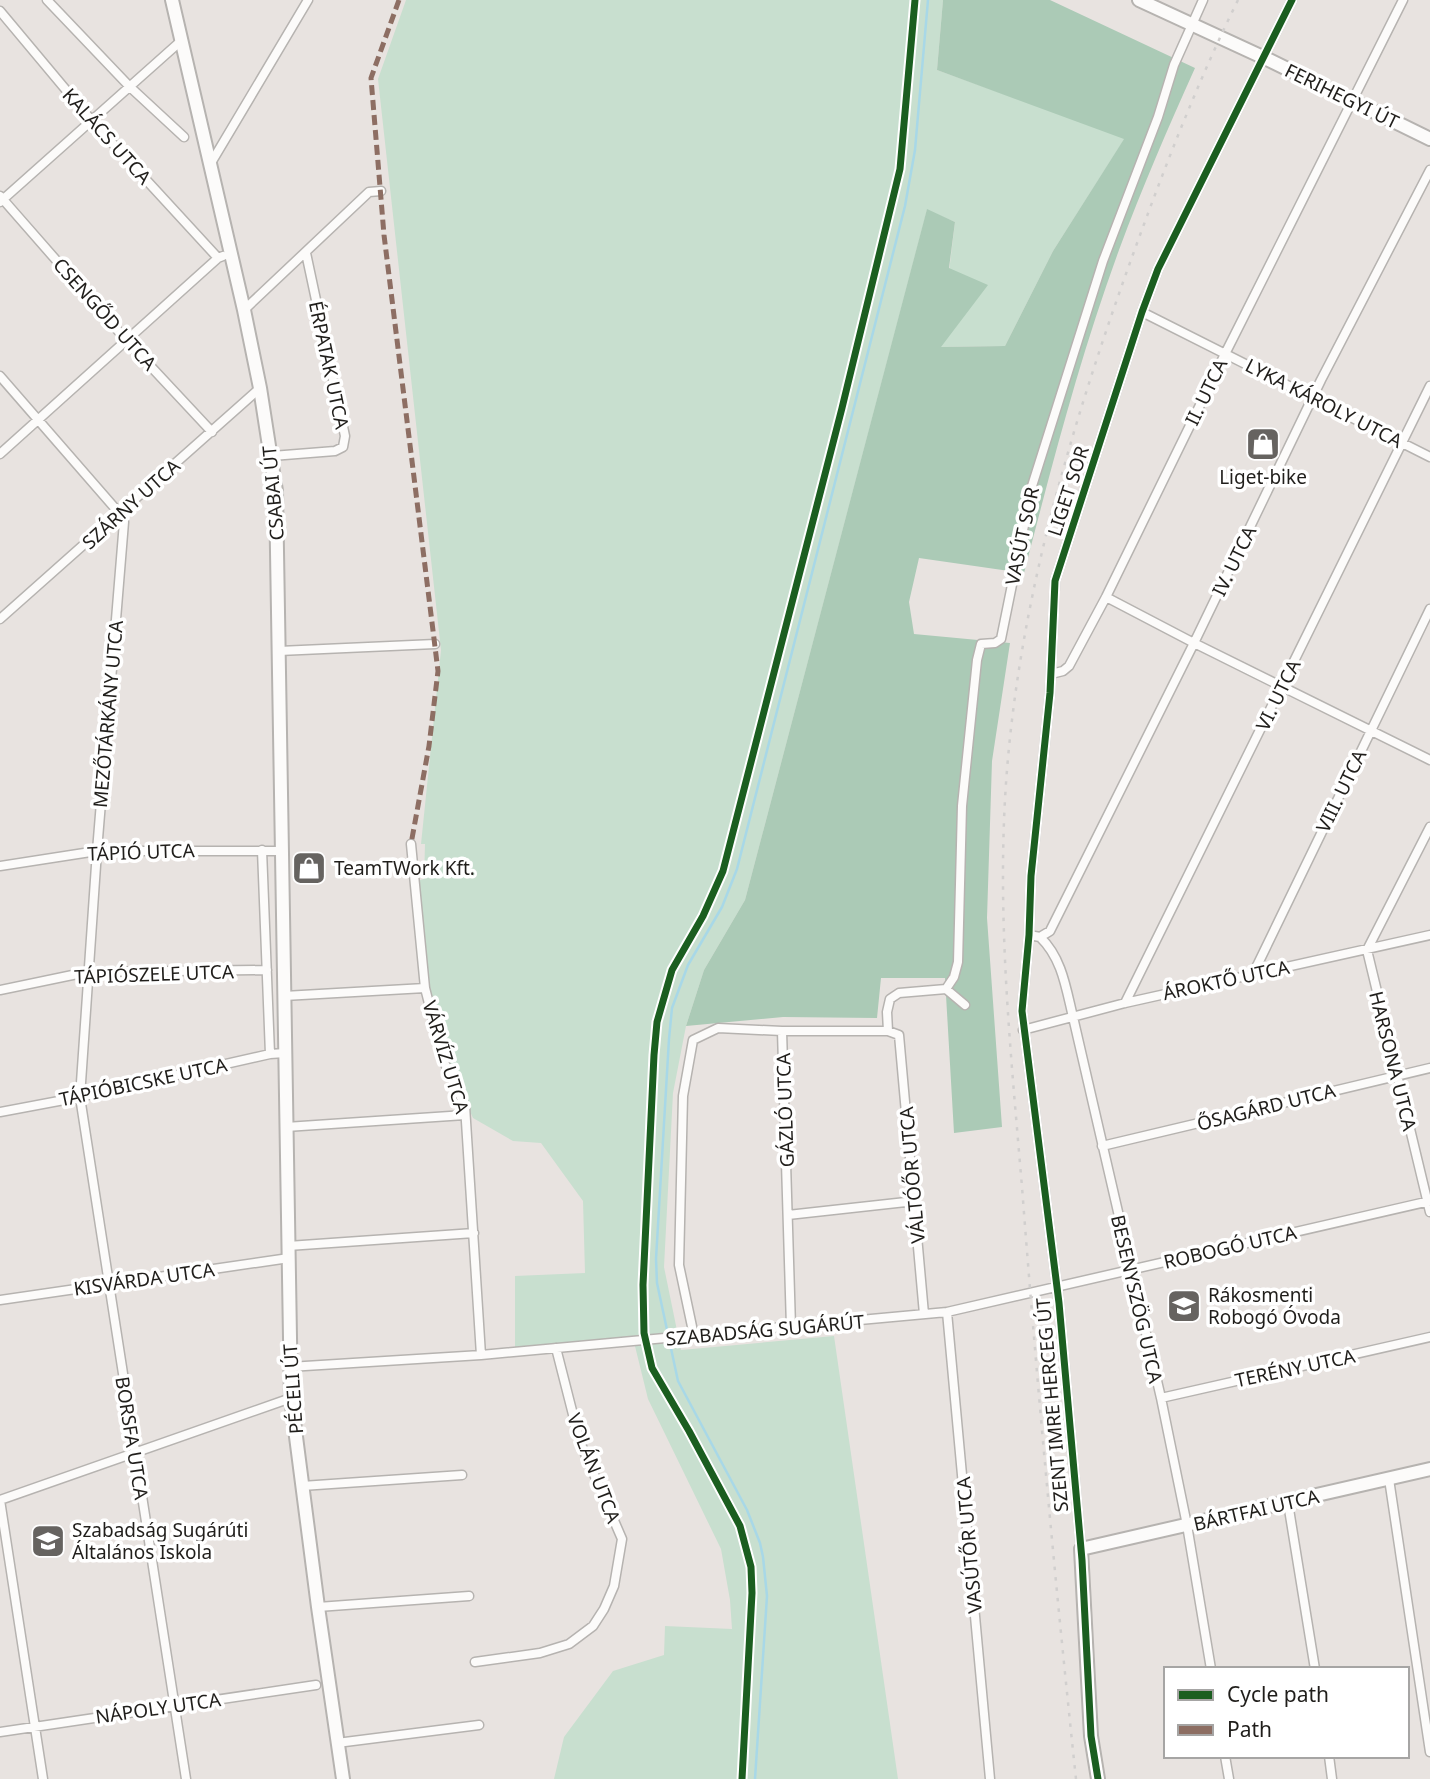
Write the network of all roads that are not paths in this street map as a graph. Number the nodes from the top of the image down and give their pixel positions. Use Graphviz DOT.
graph roads {
  1 [pos="47,0"];
  2 [pos="172,0"];
  3 [pos="308,0"];
  4 [pos="1139,0"];
  5 [pos="1203,0"];
  6 [pos="1292,0"];
  7 [pos="1403,0"];
  8 [pos="0,11"];
  9 [pos="1193,26"];
  10 [pos="182,40"];
  11 [pos="1263,57"];
  12 [pos="130,87"];
  13 [pos="1353,101"];
  14 [pos="92,121"];
  15 [pos="184,137"];
  16 [pos="1430,139"];
  17 [pos="211,163"];
  18 [pos="1430,170"];
  19 [pos="381,191"];
  20 [pos="1,199"];
  21 [pos="232,253"];
  22 [pos="306,253"];
  23 [pos="218,258"];
  24 [pos="244,310"];
  25 [pos="1142,312"];
  26 [pos="127,341"];
  27 [pos="1225,354"];
  28 [pos="0,376"];
  29 [pos="1430,386"];
  30 [pos="260,388"];
  31 [pos="1312,398"];
  32 [pos="39,419"];
  33 [pos="212,432"];
  34 [pos="1401,442"];
  35 [pos="0,454"];
  36 [pos="272,456"];
  37 [pos="1430,457"];
  38 [pos="120,514"];
  39 [pos="1106,597"];
  40 [pos="1430,609"];
  41 [pos="0,619"];
  42 [pos="1194,643"];
  43 [pos="435,644"];
  44 [pos="279,651"];
  45 [pos="1051,674"];
  46 [pos="1282,687"];
  47 [pos="1370,730"];
  48 [pos="1430,760"];
  49 [pos="1430,827"];
  50 [pos="411,844"];
  51 [pos="97,850"];
  52 [pos="262,850"];
  53 [pos="282,850"];
  54 [pos="0,866"];
  55 [pos="1430,935"];
  56 [pos="1029,936"];
  57 [pos="1040,937"];
  58 [pos="1367,950"];
  59 [pos="267,970"];
  60 [pos="87,972"];
  61 [pos="1253,974"];
  62 [pos="425,988"];
  63 [pos="946,989"];
  64 [pos="0,990"];
  65 [pos="284,996"];
  66 [pos="1125,1003"];
  67 [pos="965,1005"];
  68 [pos="1073,1017"];
  69 [pos="1023,1030"];
  70 [pos="782,1031"];
  71 [pos="888,1031"];
  72 [pos="285,1053"];
  73 [pos="270,1054"];
  74 [pos="1430,1068"];
  75 [pos="1395,1076"];
  76 [pos="80,1097"];
  77 [pos="0,1112"];
  78 [pos="466,1115"];
  79 [pos="286,1127"];
  80 [pos="1102,1146"];
  81 [pos="915,1201"];
  82 [pos="1429,1201"];
  83 [pos="1430,1212"];
  84 [pos="788,1214"];
  85 [pos="474,1233"];
  86 [pos="288,1252"];
  87 [pos="1130,1270"];
  88 [pos="109,1284"];
  89 [pos="1057,1287"];
  90 [pos="1030,1294"];
  91 [pos="0,1300"];
  92 [pos="947,1312"];
  93 [pos="924,1314"];
  94 [pos="791,1327"];
  95 [pos="689,1337"];
  96 [pos="1430,1337"];
  97 [pos="556,1348"];
  98 [pos="481,1355"];
  99 [pos="289,1367"];
  100 [pos="291,1398"];
  101 [pos="1161,1398"];
  102 [pos="134,1452"];
  103 [pos="1430,1469"];
  104 [pos="462,1475"];
  105 [pos="1389,1479"];
  106 [pos="302,1486"];
  107 [pos="0,1500"];
  108 [pos="1288,1503"];
  109 [pos="1187,1525"];
  110 [pos="1081,1549"];
  111 [pos="469,1596"];
  112 [pos="317,1607"];
  113 [pos="475,1662"];
  114 [pos="1211,1667"];
  115 [pos="1315,1667"];
  116 [pos="316,1685"];
  117 [pos="175,1706"];
  118 [pos="479,1725"];
  119 [pos="35,1726"];
  120 [pos="0,1731"];
  121 [pos="337,1743"];
  122 [pos="1430,1752"];
  123 [pos="1226,1758"];
  124 [pos="1329,1758"];
  125 [pos="43,1779"];
  126 [pos="186,1779"];
  127 [pos="343,1779"];
  128 [pos="990,1779"];
  129 [pos="1098,1779"];
  130 [pos="1229,1779"];
  131 [pos="1332,1779"];
  1 -- 12 [label="street"];
  2 -- 10 [label="main road, CSABAI ÚT"];
  3 -- 17 [label="street"];
  4 -- 9 [label="main road, FERIHEGYI ÚT"];
  5 -- 9 [label="street, VASÚT SOR"];
  6 -- 11 [label="street, LIGET SOR"];
  7 -- 13 [label="street, II. UTCA"];
  8 -- 14 [label="street, KALÁCS UTCA"];
  9 -- 11 [label="main road, FERIHEGYI ÚT"];
  9 -- 63 [label="street, VASÚT SOR"];
  10 -- 12 [label="street"];
  10 -- 17 [label="main road, CSABAI ÚT"];
  11 -- 13 [label="main road, FERIHEGYI ÚT"];
  11 -- 25 [label="street, LIGET SOR"];
  12 -- 14 [label="street"];
  12 -- 15 [label="street"];
  13 -- 16 [label="main road, FERIHEGYI ÚT"];
  13 -- 27 [label="street, II. UTCA"];
  14 -- 20 [label="street"];
  14 -- 23 [label="street, KALÁCS UTCA"];
  17 -- 21 [label="main road, CSABAI ÚT"];
  18 -- 31 [label="street, IV. UTCA"];
  19 -- 22 [label="street"];
  20 -- 26 [label="street, CSENGŐD UTCA"];
  21 -- 23 [label="street"];
  21 -- 24 [label="main road, CSABAI ÚT"];
  22 -- 24 [label="street"];
  22 -- 36 [label="street, ÉRPATAK UTCA"];
  23 -- 26 [label="street"];
  24 -- 30 [label="main road, CSABAI ÚT"];
  25 -- 27 [label="street, LYKA KÁROLY UTCA"];
  25 -- 45 [label="street, LIGET SOR"];
  26 -- 32 [label="street"];
  26 -- 33 [label="street, CSENGŐD UTCA"];
  27 -- 31 [label="street, LYKA KÁROLY UTCA"];
  27 -- 39 [label="street, II. UTCA"];
  28 -- 32 [label="street"];
  29 -- 34 [label="street, VI. UTCA"];
  30 -- 33 [label="street, SZÁRNY UTCA"];
  30 -- 36 [label="main road, CSABAI ÚT"];
  31 -- 34 [label="street, LYKA KÁROLY UTCA"];
  31 -- 42 [label="street, IV. UTCA"];
  32 -- 35 [label="street"];
  32 -- 38 [label="street"];
  33 -- 38 [label="street, SZÁRNY UTCA"];
  34 -- 37 [label="street, LYKA KÁROLY UTCA"];
  34 -- 46 [label="street, VI. UTCA"];
  36 -- 44 [label="main road, CSABAI ÚT"];
  38 -- 41 [label="street, SZÁRNY UTCA"];
  38 -- 51 [label="street, MEZŐTÁRKÁNY UTCA"];
  39 -- 42 [label="street"];
  39 -- 45 [label="street, II. UTCA"];
  40 -- 47 [label="street, VIII. UTCA"];
  42 -- 46 [label="street"];
  42 -- 57 [label="street, IV. UTCA"];
  43 -- 44 [label="street"];
  44 -- 53 [label="main road, CSABAI ÚT"];
  45 -- 56 [label="street, LIGET SOR"];
  46 -- 47 [label="street"];
  46 -- 66 [label="street, VI. UTCA"];
  47 -- 48 [label="street"];
  47 -- 61 [label="street, VIII. UTCA"];
  49 -- 58 [label="street"];
  50 -- 62 [label="street, VÁRVÍZ UTCA"];
  51 -- 52 [label="street, TÁPIÓ UTCA"];
  51 -- 54 [label="street, TÁPIÓ UTCA"];
  51 -- 60 [label="street, MEZŐTÁRKÁNY UTCA"];
  52 -- 53 [label="street, TÁPIÓ UTCA"];
  52 -- 59 [label="street"];
  53 -- 65 [label="main road, CSABAI ÚT"];
  55 -- 58 [label="street, ÁROKTŐ UTCA"];
  56 -- 57 [label="street"];
  56 -- 69 [label="street, LIGET SOR"];
  57 -- 68 [label="street, BESENYSZÖG UTCA"];
  58 -- 61 [label="street, ÁROKTŐ UTCA"];
  58 -- 75 [label="street, HARSONA UTCA"];
  59 -- 60 [label="street, TÁPIÓSZELE UTCA"];
  59 -- 73 [label="street"];
  60 -- 64 [label="street, TÁPIÓSZELE UTCA"];
  60 -- 76 [label="street, MEZŐTÁRKÁNY UTCA"];
  61 -- 66 [label="street, ÁROKTŐ UTCA"];
  62 -- 65 [label="street"];
  62 -- 78 [label="street, VÁRVÍZ UTCA"];
  63 -- 67 [label="street"];
  63 -- 71 [label="street"];
  65 -- 72 [label="main road, PÉCELI ÚT"];
  66 -- 68 [label="street, ÁROKTŐ UTCA"];
  68 -- 69 [label="street, ÁROKTŐ UTCA"];
  68 -- 80 [label="street, BESENYSZÖG UTCA"];
  69 -- 89 [label="street, SZENT IMRE HERCEG ÚT"];
  70 -- 71 [label="street"];
  70 -- 84 [label="street, GÁZLÓ UTCA"];
  70 -- 95 [label="street, GÁZLÓ UTCA"];
  71 -- 81 [label="street, VÁLTÓŐR UTCA"];
  72 -- 73 [label="street, TÁPIÓBICSKE UTCA"];
  72 -- 79 [label="main road, PÉCELI ÚT"];
  73 -- 76 [label="street, TÁPIÓBICSKE UTCA"];
  74 -- 75 [label="street, ŐSAGÁRD UTCA"];
  75 -- 80 [label="street, ŐSAGÁRD UTCA"];
  75 -- 82 [label="street, HARSONA UTCA"];
  76 -- 77 [label="street, TÁPIÓBICSKE UTCA"];
  76 -- 88 [label="street, BORSFA UTCA"];
  78 -- 79 [label="street"];
  78 -- 85 [label="street, VÁRVÍZ UTCA"];
  79 -- 86 [label="main road, PÉCELI ÚT"];
  80 -- 87 [label="street, BESENYSZÖG UTCA"];
  81 -- 84 [label="street"];
  81 -- 93 [label="street, VÁLTÓŐR UTCA"];
  82 -- 83 [label="street, HARSONA UTCA"];
  82 -- 87 [label="street, ROBOGÓ UTCA"];
  84 -- 94 [label="street, GÁZLÓ UTCA"];
  85 -- 86 [label="street, KISVÁRDA UTCA"];
  85 -- 98 [label="street, VÁRVÍZ UTCA"];
  86 -- 88 [label="street, KISVÁRDA UTCA"];
  86 -- 99 [label="main road, PÉCELI ÚT"];
  87 -- 89 [label="street, ROBOGÓ UTCA"];
  87 -- 101 [label="street, BESENYSZÖG UTCA"];
  88 -- 91 [label="street, KISVÁRDA UTCA"];
  88 -- 102 [label="street, BORSFA UTCA"];
  89 -- 90 [label="street, ROBOGÓ UTCA"];
  89 -- 110 [label="street, SZENT IMRE HERCEG ÚT"];
  90 -- 92 [label="street, SZABADSÁG SUGÁRÚT"];
  92 -- 93 [label="street, SZABADSÁG SUGÁRÚT"];
  92 -- 128 [label="street, VASÚTŐR UTCA"];
  93 -- 94 [label="street, SZABADSÁG SUGÁRÚT"];
  94 -- 95 [label="street, SZABADSÁG SUGÁRÚT"];
  95 -- 97 [label="street, SZABADSÁG SUGÁRÚT"];
  96 -- 101 [label="street, TERÉNY UTCA"];
  97 -- 98 [label="street, SZABADSÁG SUGÁRÚT"];
  97 -- 113 [label="street, VOLÁN UTCA"];
  98 -- 99 [label="street, SZABADSÁG SUGÁRÚT"];
  99 -- 100 [label="main road, PÉCELI ÚT"];
  100 -- 102 [label="street"];
  100 -- 106 [label="main road, PÉCELI ÚT"];
  101 -- 109 [label="street, BESENYSZÖG UTCA"];
  102 -- 107 [label="street"];
  102 -- 117 [label="street, BORSFA UTCA"];
  103 -- 105 [label="main road, BÁRTFAI UTCA"];
  104 -- 106 [label="street"];
  105 -- 108 [label="main road, BÁRTFAI UTCA"];
  105 -- 122 [label="street"];
  106 -- 112 [label="main road, PÉCELI ÚT"];
  107 -- 119 [label="street"];
  108 -- 109 [label="main road, BÁRTFAI UTCA"];
  108 -- 115 [label="street"];
  109 -- 110 [label="main road, BÁRTFAI UTCA"];
  109 -- 114 [label="street, BESENYSZÖG UTCA"];
  110 -- 129 [label="main road, SZENT IMRE HERCEG ÚT"];
  111 -- 112 [label="street"];
  112 -- 121 [label="main road, PÉCELI ÚT"];
  116 -- 117 [label="street, NÁPOLY UTCA"];
  117 -- 119 [label="street, NÁPOLY UTCA"];
  117 -- 126 [label="street, BORSFA UTCA"];
  118 -- 121 [label="street"];
  119 -- 120 [label="street, NÁPOLY UTCA"];
  119 -- 125 [label="street"];
  121 -- 127 [label="main road, PÉCELI ÚT"];
  123 -- 130 [label="street"];
  124 -- 131 [label="street"];
}
